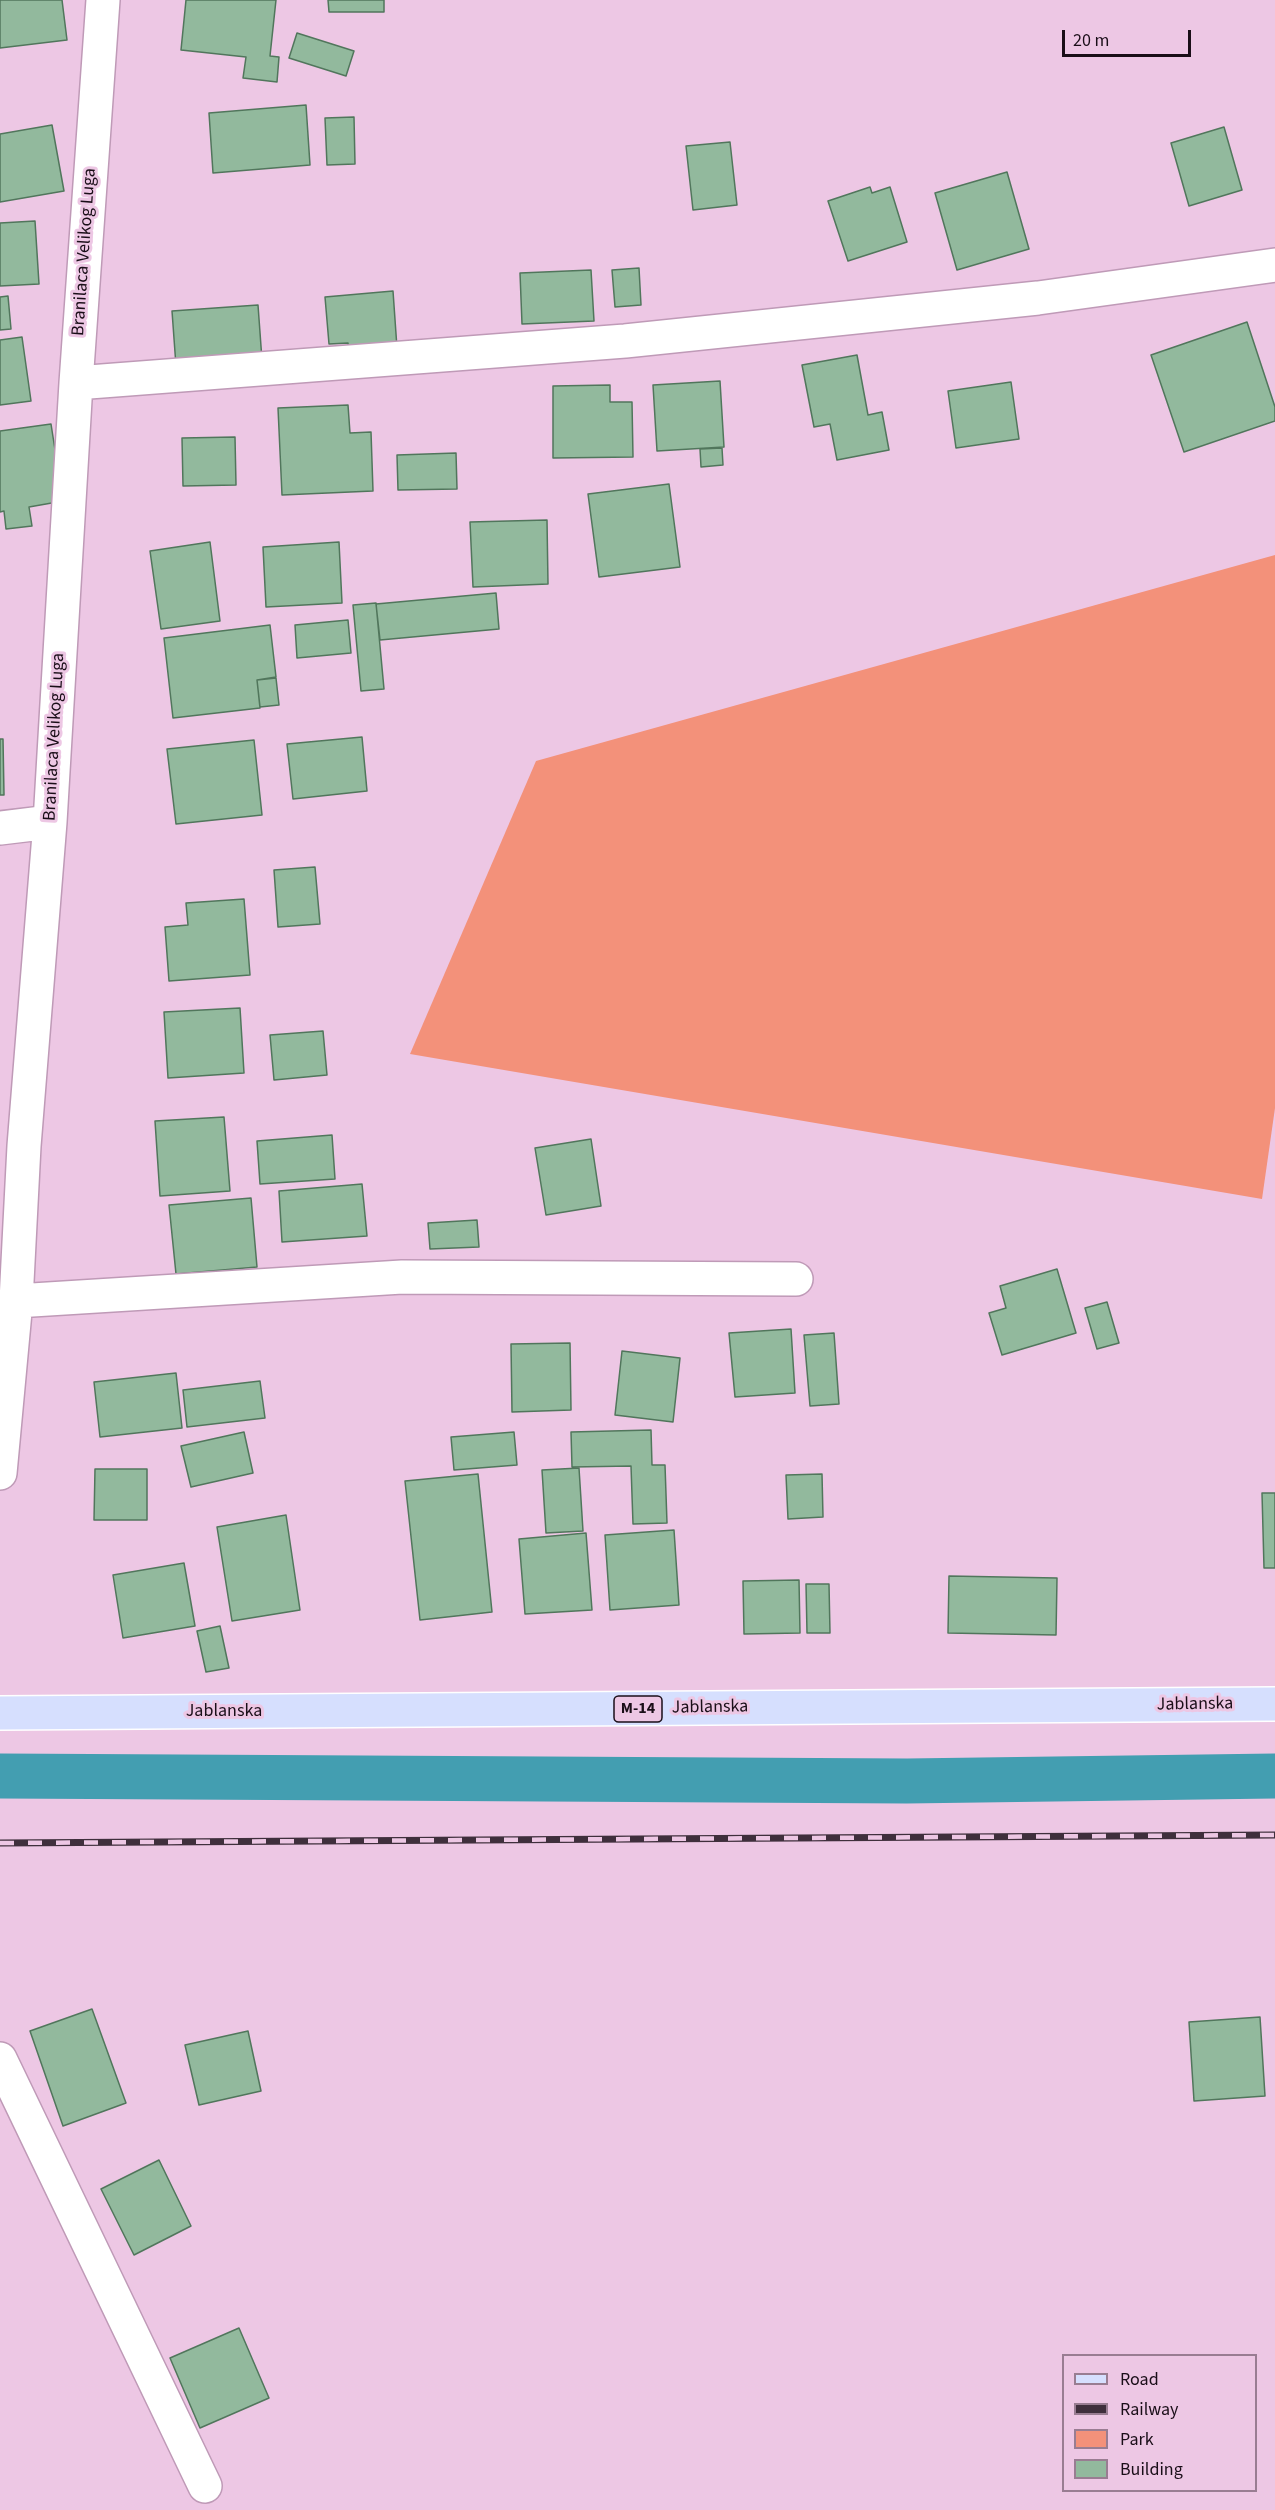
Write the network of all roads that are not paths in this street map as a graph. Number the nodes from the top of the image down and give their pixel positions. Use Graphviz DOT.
graph roads {
  1 [pos="103,0"];
  2 [pos="1275,266"];
  3 [pos="76,383"];
  4 [pos="50,822"];
  5 [pos="0,828"];
  6 [pos="12,1145"];
  7 [pos="796,1279"];
  8 [pos="16,1301"];
  9 [pos="0,1473"];
  10 [pos="1275,1704"];
  11 [pos="0,1713"];
  12 [pos="0,2059"];
  13 [pos="205,2486"];
  1 -- 3 [label="street, Branilaca Velikog Luga"];
  2 -- 3 [label="street"];
  3 -- 4 [label="street, Branilaca Velikog Luga"];
  4 -- 5 [label="street"];
  4 -- 6 [label="street, Branilaca Velikog Luga"];
  6 -- 8 [label="street, Branilaca Velikog Luga"];
  7 -- 8 [label="street"];
  8 -- 9 [label="street, Branilaca Velikog Luga"];
  10 -- 11 [label="main road, Jablanska / M-14"];
  12 -- 13 [label="street"];
}
